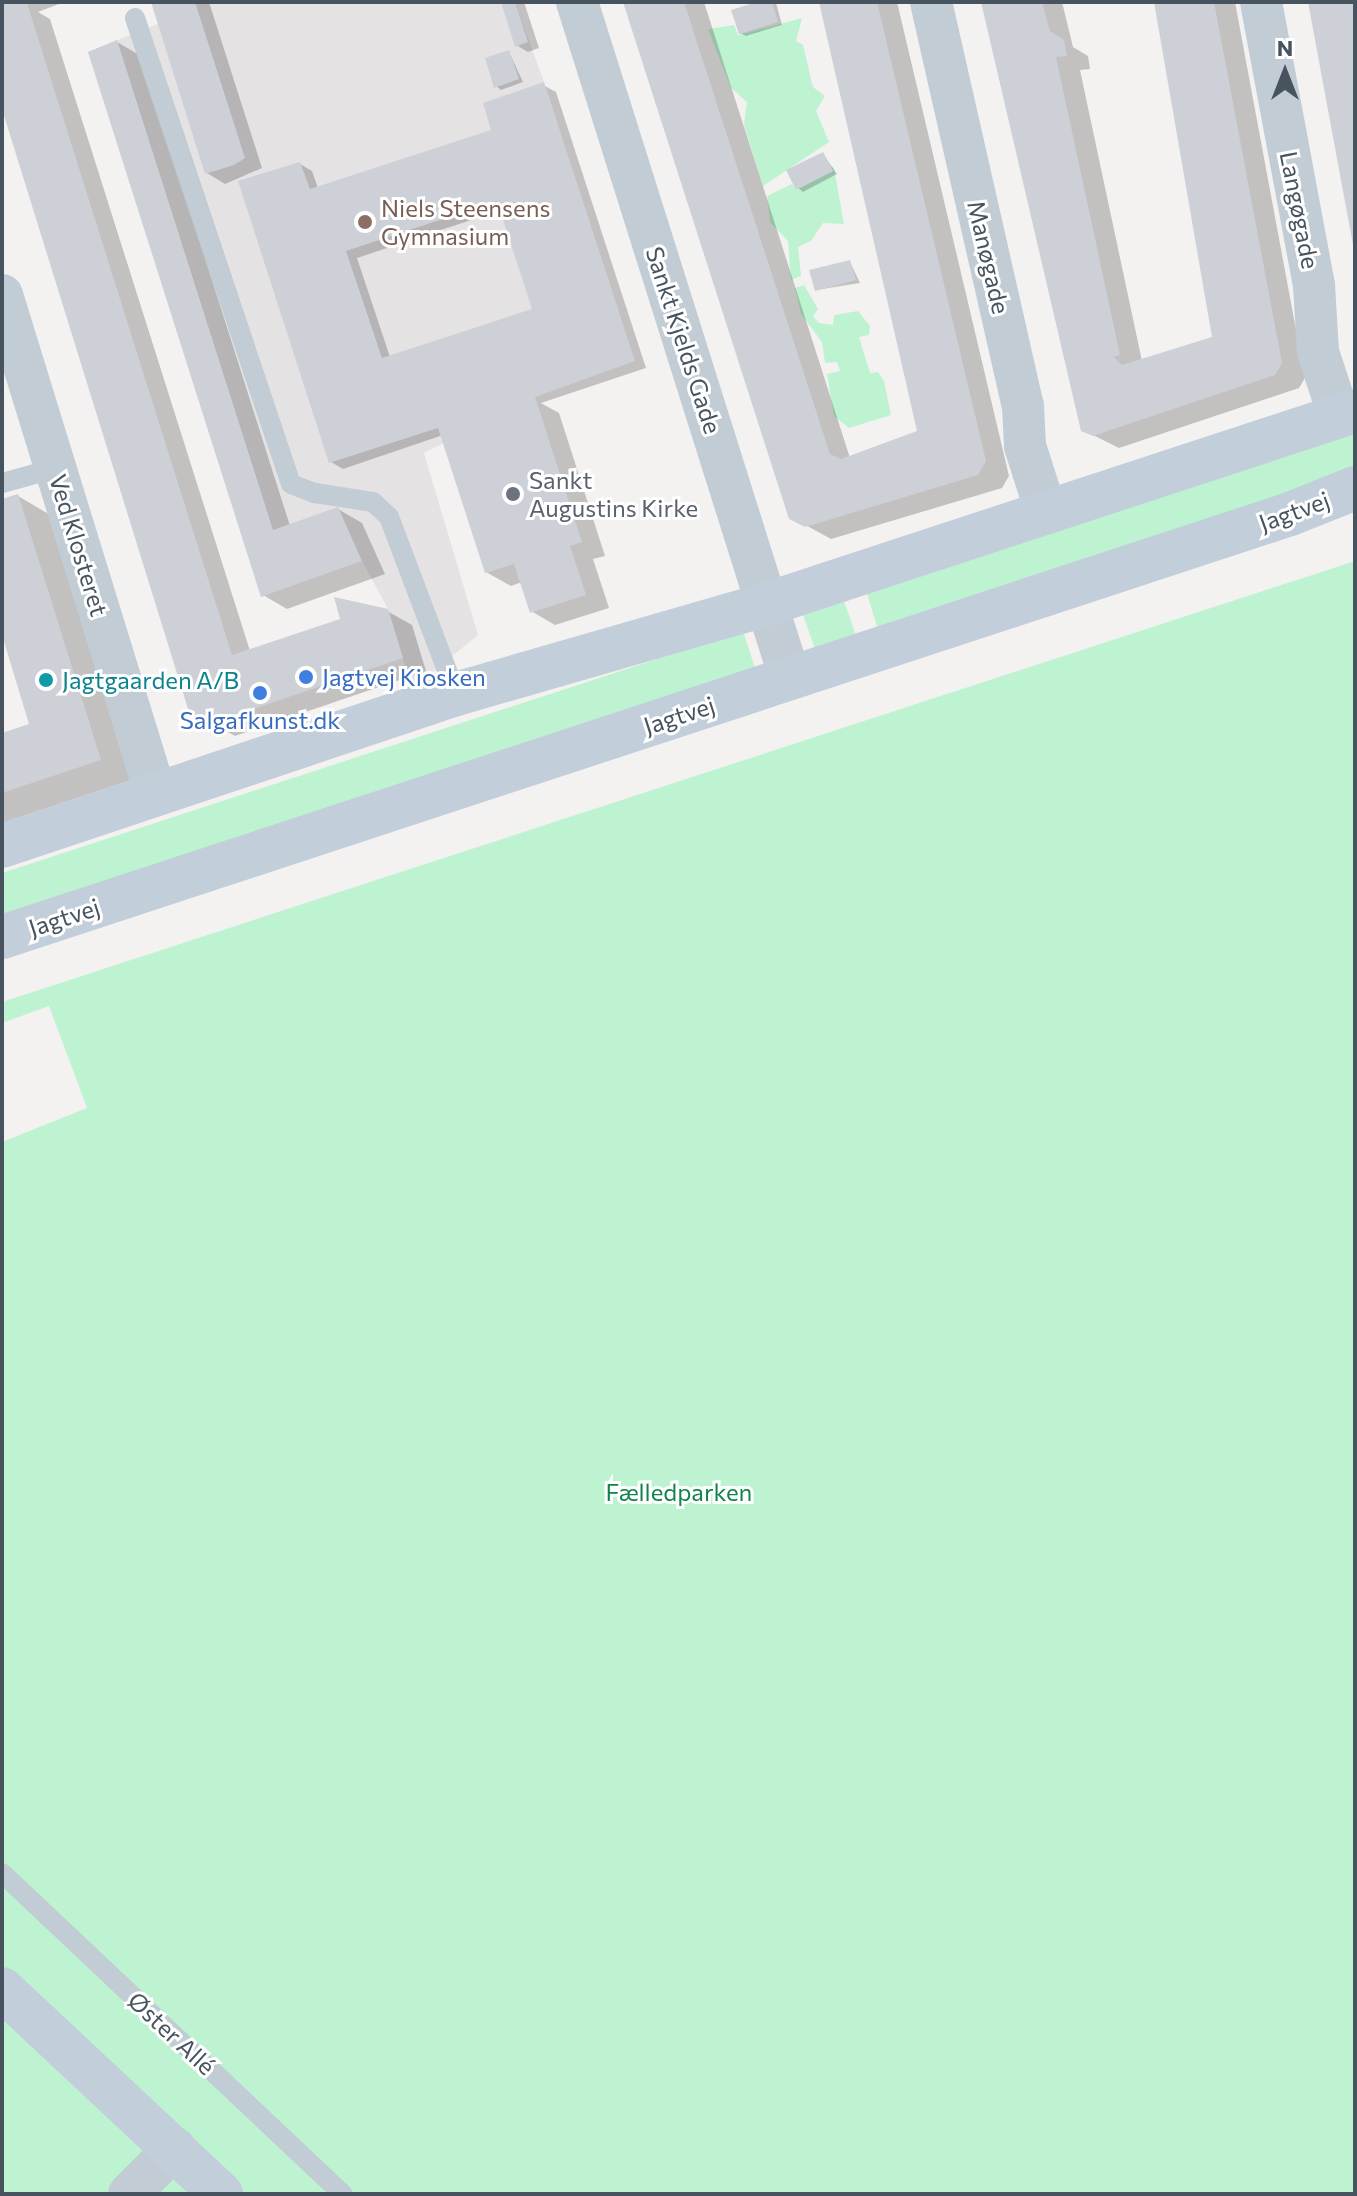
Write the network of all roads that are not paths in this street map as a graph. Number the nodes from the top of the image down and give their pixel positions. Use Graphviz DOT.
graph roads {
  1 [pos="577,2"];
  2 [pos="931,2"];
  3 [pos="1261,2"];
  4 [pos="135,18"];
  5 [pos="2,295"];
  6 [pos="1347,414"];
  7 [pos="56,468"];
  8 [pos="2,483"];
  9 [pos="1355,488"];
  10 [pos="1046,512"];
  11 [pos="767,604"];
  12 [pos="790,678"];
  13 [pos="456,694"];
  14 [pos="156,795"];
  15 [pos="2,846"];
  16 [pos="2,937"];
  17 [pos="2,1873"];
  18 [pos="2,1989"];
  19 [pos="175,2148"];
  20 [pos="129,2194"];
  21 [pos="221,2194"];
  22 [pos="343,2194"];
  1 -- 11 [label="street, Sankt Kjelds Gade"];
  2 -- 10 [label="street, Manøgade"];
  3 -- 6 [label="street, Langøgade"];
  4 -- 13 [label="lane"];
  5 -- 7 [label="street, Ved Klosteret"];
  6 -- 10 [label="street"];
  7 -- 8 [label="lane"];
  7 -- 14 [label="street, Ved Klosteret"];
  9 -- 12 [label="street, Jagtvej"];
  10 -- 11 [label="street"];
  11 -- 12 [label="street, Sankt Kjelds Gade"];
  11 -- 13 [label="street"];
  12 -- 16 [label="street, Jagtvej"];
  13 -- 14 [label="street"];
  14 -- 15 [label="street"];
  17 -- 22 [label="lane, Øster Allé"];
  18 -- 19 [label="street"];
  19 -- 20 [label="street"];
  19 -- 21 [label="street"];
}
